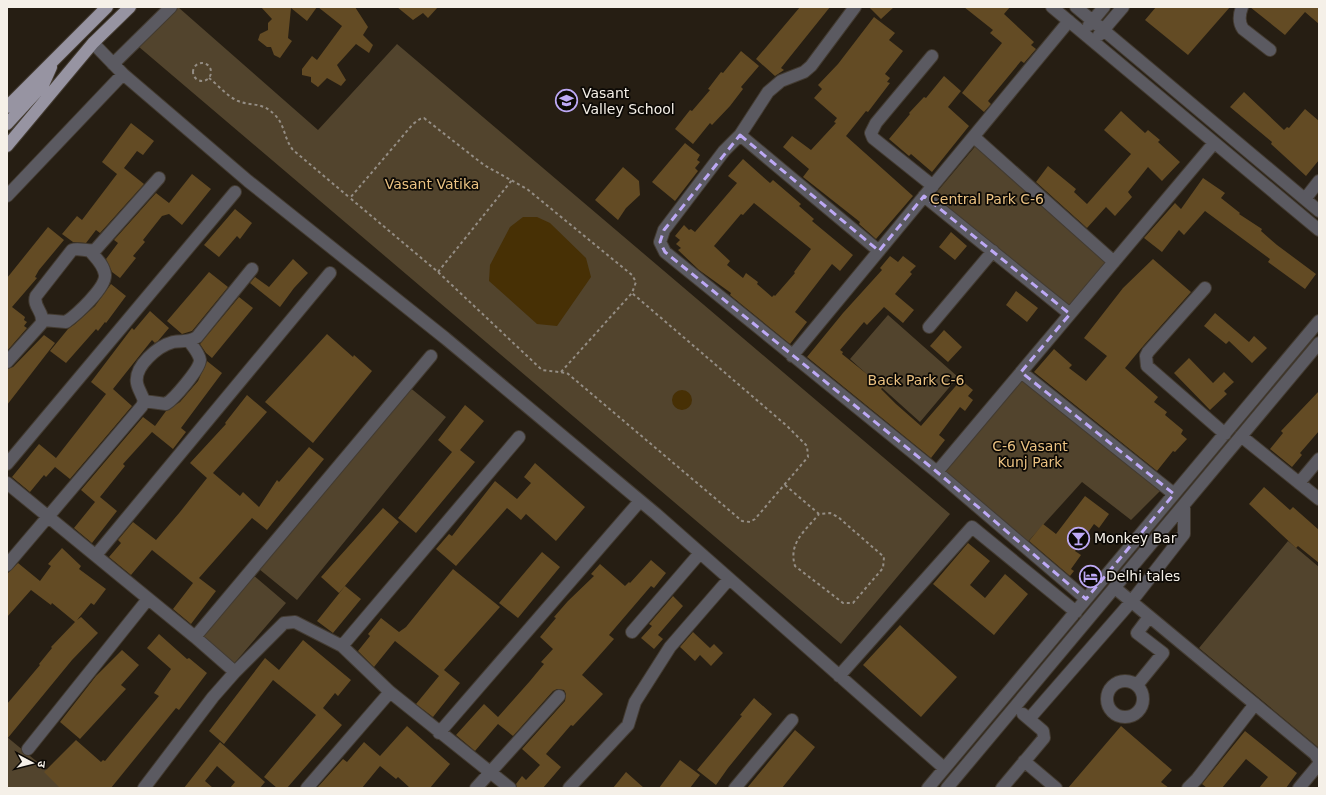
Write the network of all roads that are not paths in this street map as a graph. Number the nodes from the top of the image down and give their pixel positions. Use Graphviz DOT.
graph roads {
  1 [pos="107,7"];
  2 [pos="130,7"];
  3 [pos="171,7"];
  4 [pos="855,7"];
  5 [pos="1052,7"];
  6 [pos="1076,7"];
  7 [pos="1104,7"];
  8 [pos="1123,7"];
  9 [pos="1242,7"];
  10 [pos="1092,20"];
  11 [pos="1069,21"];
  12 [pos="1104,30"];
  13 [pos="1083,33"];
  14 [pos="1094,42"];
  15 [pos="94,44"];
  16 [pos="1270,50"];
  17 [pos="932,56"];
  18 [pos="53,62"];
  19 [pos="114,64"];
  20 [pos="123,74"];
  21 [pos="7,107"];
  22 [pos="7,124"];
  23 [pos="740,136"];
  24 [pos="974,137"];
  25 [pos="1214,143"];
  26 [pos="7,146"];
  27 [pos="159,178"];
  28 [pos="1319,181"];
  29 [pos="933,186"];
  30 [pos="235,192"];
  31 [pos="7,196"];
  32 [pos="924,196"];
  33 [pos="1304,199"];
  34 [pos="1319,211"];
  35 [pos="1319,230"];
  36 [pos="90,251"];
  37 [pos="879,251"];
  38 [pos="993,251"];
  39 [pos="1114,262"];
  40 [pos="252,269"];
  41 [pos="330,273"];
  42 [pos="1205,288"];
  43 [pos="1070,314"];
  44 [pos="43,320"];
  45 [pos="1319,321"];
  46 [pos="929,327"];
  47 [pos="189,341"];
  48 [pos="1319,343"];
  49 [pos="431,356"];
  50 [pos="792,356"];
  51 [pos="7,362"];
  52 [pos="1021,372"];
  53 [pos="144,401"];
  54 [pos="1225,434"];
  55 [pos="1241,436"];
  56 [pos="519,437"];
  57 [pos="1319,459"];
  58 [pos="7,464"];
  59 [pos="936,472"];
  60 [pos="7,483"];
  61 [pos="1299,483"];
  62 [pos="1174,494"];
  63 [pos="1319,499"];
  64 [pos="640,501"];
  65 [pos="1184,504"];
  66 [pos="48,518"];
  67 [pos="700,553"];
  68 [pos="96,555"];
  69 [pos="7,565"];
  70 [pos="729,578"];
  71 [pos="1114,588"];
  72 [pos="148,599"];
  73 [pos="1086,599"];
  74 [pos="1131,602"];
  75 [pos="1076,612"];
  76 [pos="1149,617"];
  77 [pos="632,632"];
  78 [pos="195,637"];
  79 [pos="342,646"];
  80 [pos="235,672"];
  81 [pos="839,676"];
  82 [pos="1137,685"];
  83 [pos="390,692"];
  84 [pos="559,696"];
  85 [pos="1255,704"];
  86 [pos="1015,707"];
  87 [pos="1029,719"];
  88 [pos="792,720"];
  89 [pos="439,733"];
  90 [pos="28,748"];
  91 [pos="1319,760"];
  92 [pos="1024,761"];
  93 [pos="1319,764"];
  94 [pos="944,768"];
  95 [pos="490,772"];
  96 [pos="144,788"];
  97 [pos="308,788"];
  98 [pos="476,788"];
  99 [pos="510,788"];
  100 [pos="569,788"];
  101 [pos="735,788"];
  102 [pos="928,788"];
  103 [pos="947,788"];
  104 [pos="1002,788"];
  105 [pos="1056,788"];
  106 [pos="1188,788"];
  107 [pos="1299,788"];
  1 -- 18 [label="main road"];
  2 -- 15 [label="main road"];
  3 -- 19 [label="street"];
  4 -- 23 [label="street"];
  5 -- 11 [label="street"];
  6 -- 10 [label="street"];
  7 -- 10 [label="street"];
  8 -- 12 [label="street"];
  9 -- 16 [label="street"];
  10 -- 12 [label="street"];
  10 -- 13 [label="street"];
  11 -- 13 [label="street"];
  11 -- 24 [label="street"];
  12 -- 14 [label="street"];
  12 -- 33 [label="street"];
  13 -- 14 [label="street"];
  14 -- 25 [label="street"];
  15 -- 19 [label="street"];
  15 -- 26 [label="main road"];
  17 -- 29 [label="street"];
  18 -- 21 [label="main road"];
  18 -- 22 [label="main road"];
  19 -- 20 [label="street"];
  20 -- 31 [label="street"];
  20 -- 64 [label="street"];
  23 -- 37 [label="street"];
  23 -- 50 [label="street"];
  24 -- 29 [label="street"];
  24 -- 39 [label="street"];
  25 -- 35 [label="street"];
  25 -- 39 [label="street"];
  27 -- 36 [label="street"];
  28 -- 33 [label="street"];
  29 -- 32 [label="street"];
  30 -- 58 [label="street"];
  32 -- 37 [label="street"];
  32 -- 38 [label="street"];
  33 -- 34 [label="street"];
  36 -- 44 [label="street"];
  36 -- 44 [label="street"];
  37 -- 50 [label="street"];
  38 -- 43 [label="street"];
  38 -- 46 [label="street"];
  39 -- 43 [label="street"];
  40 -- 47 [label="street"];
  41 -- 68 [label="street"];
  42 -- 54 [label="street"];
  43 -- 52 [label="street"];
  44 -- 51 [label="street"];
  45 -- 54 [label="street"];
  47 -- 53 [label="street"];
  47 -- 53 [label="street"];
  48 -- 55 [label="street"];
  49 -- 78 [label="street"];
  50 -- 59 [label="street"];
  52 -- 59 [label="street"];
  52 -- 62 [label="street"];
  53 -- 66 [label="street"];
  54 -- 62 [label="street"];
  55 -- 61 [label="street"];
  55 -- 65 [label="street"];
  56 -- 79 [label="street"];
  57 -- 61 [label="street"];
  59 -- 73 [label="street"];
  60 -- 66 [label="street"];
  61 -- 63 [label="street"];
  62 -- 73 [label="street"];
  64 -- 67 [label="street"];
  64 -- 89 [label="street"];
  65 -- 71 [label="street"];
  65 -- 74 [label="street"];
  66 -- 68 [label="street"];
  66 -- 69 [label="street"];
  67 -- 70 [label="street"];
  67 -- 77 [label="street"];
  68 -- 72 [label="street"];
  70 -- 81 [label="street"];
  70 -- 100 [label="street"];
  71 -- 74 [label="street"];
  71 -- 86 [label="street"];
  72 -- 78 [label="street"];
  72 -- 90 [label="street"];
  73 -- 75 [label="street"];
  74 -- 76 [label="street"];
  74 -- 87 [label="street"];
  75 -- 81 [label="street"];
  75 -- 94 [label="street"];
  76 -- 82 [label="street"];
  76 -- 85 [label="street"];
  78 -- 80 [label="street"];
  79 -- 80 [label="street"];
  79 -- 83 [label="street"];
  80 -- 96 [label="street"];
  81 -- 94 [label="street"];
  83 -- 89 [label="street"];
  83 -- 97 [label="street"];
  84 -- 95 [label="street"];
  85 -- 91 [label="street"];
  85 -- 106 [label="street"];
  86 -- 87 [label="street"];
  86 -- 103 [label="street"];
  87 -- 92 [label="street"];
  88 -- 101 [label="street"];
  89 -- 95 [label="street"];
  92 -- 104 [label="street"];
  92 -- 105 [label="street"];
  93 -- 107 [label="street"];
  94 -- 102 [label="street"];
  95 -- 98 [label="street"];
  95 -- 99 [label="street"];
}
